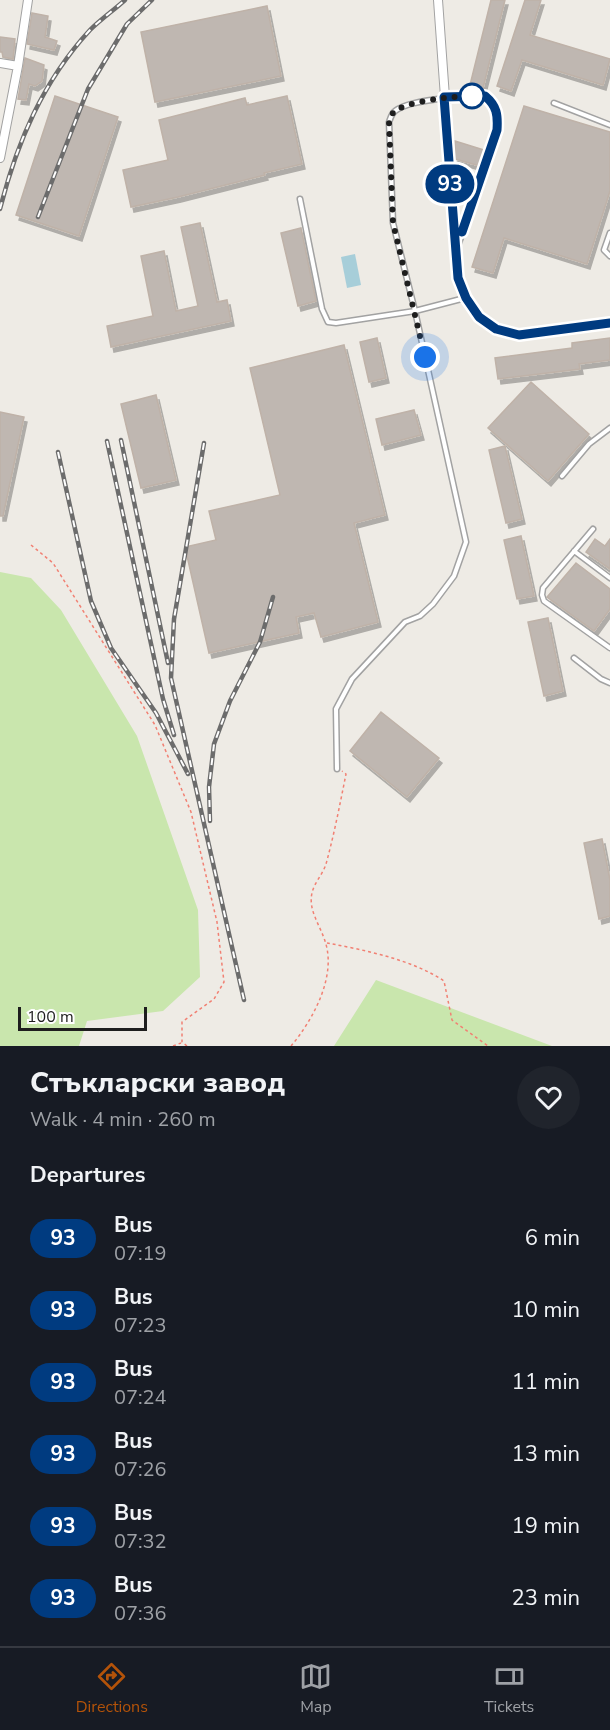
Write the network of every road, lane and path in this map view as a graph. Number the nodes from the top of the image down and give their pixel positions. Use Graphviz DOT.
graph roads {
  1 [pos="28,0"];
  2 [pos="438,0"];
  3 [pos="0,63"];
  4 [pos="18,66"];
  5 [pos="444,97"];
  6 [pos="554,103"];
  7 [pos="610,125"];
  8 [pos="2,139"];
  9 [pos="0,159"];
  10 [pos="300,198"];
  11 [pos="610,233"];
  12 [pos="456,252"];
  13 [pos="610,255"];
  14 [pos="466,298"];
  15 [pos="415,311"];
  16 [pos="610,322"];
  17 [pos="610,428"];
  18 [pos="562,476"];
  19 [pos="592,530"];
  20 [pos="31,545"];
  21 [pos="574,551"];
  22 [pos="610,578"];
  23 [pos="610,648"];
  24 [pos="574,658"];
  25 [pos="610,683"];
  26 [pos="338,769"];
  27 [pos="326,943"];
  28 [pos="182,1042"];
  29 [pos="173,1046"];
  30 [pos="187,1046"];
  31 [pos="291,1046"];
  32 [pos="488,1046"];
  1 -- 4 [label="street"];
  2 -- 5 [label="street"];
  3 -- 4 [label="street"];
  4 -- 8 [label="street"];
  5 -- 12 [label="street"];
  5 -- 12 [label="lane"];
  5 -- 15 [label="lane"];
  6 -- 7 [label="lane"];
  8 -- 9 [label="street"];
  10 -- 15 [label="lane"];
  11 -- 13 [label="lane"];
  12 -- 14 [label="street"];
  14 -- 15 [label="lane"];
  14 -- 16 [label="street"];
  15 -- 26 [label="lane"];
  17 -- 18 [label="lane"];
  19 -- 21 [label="lane"];
  20 -- 28 [label="path"];
  21 -- 22 [label="lane"];
  21 -- 23 [label="lane"];
  24 -- 25 [label="lane"];
  26 -- 27 [label="path"];
  27 -- 31 [label="path"];
  27 -- 32 [label="path"];
  28 -- 29 [label="path"];
  28 -- 30 [label="path"];
}
